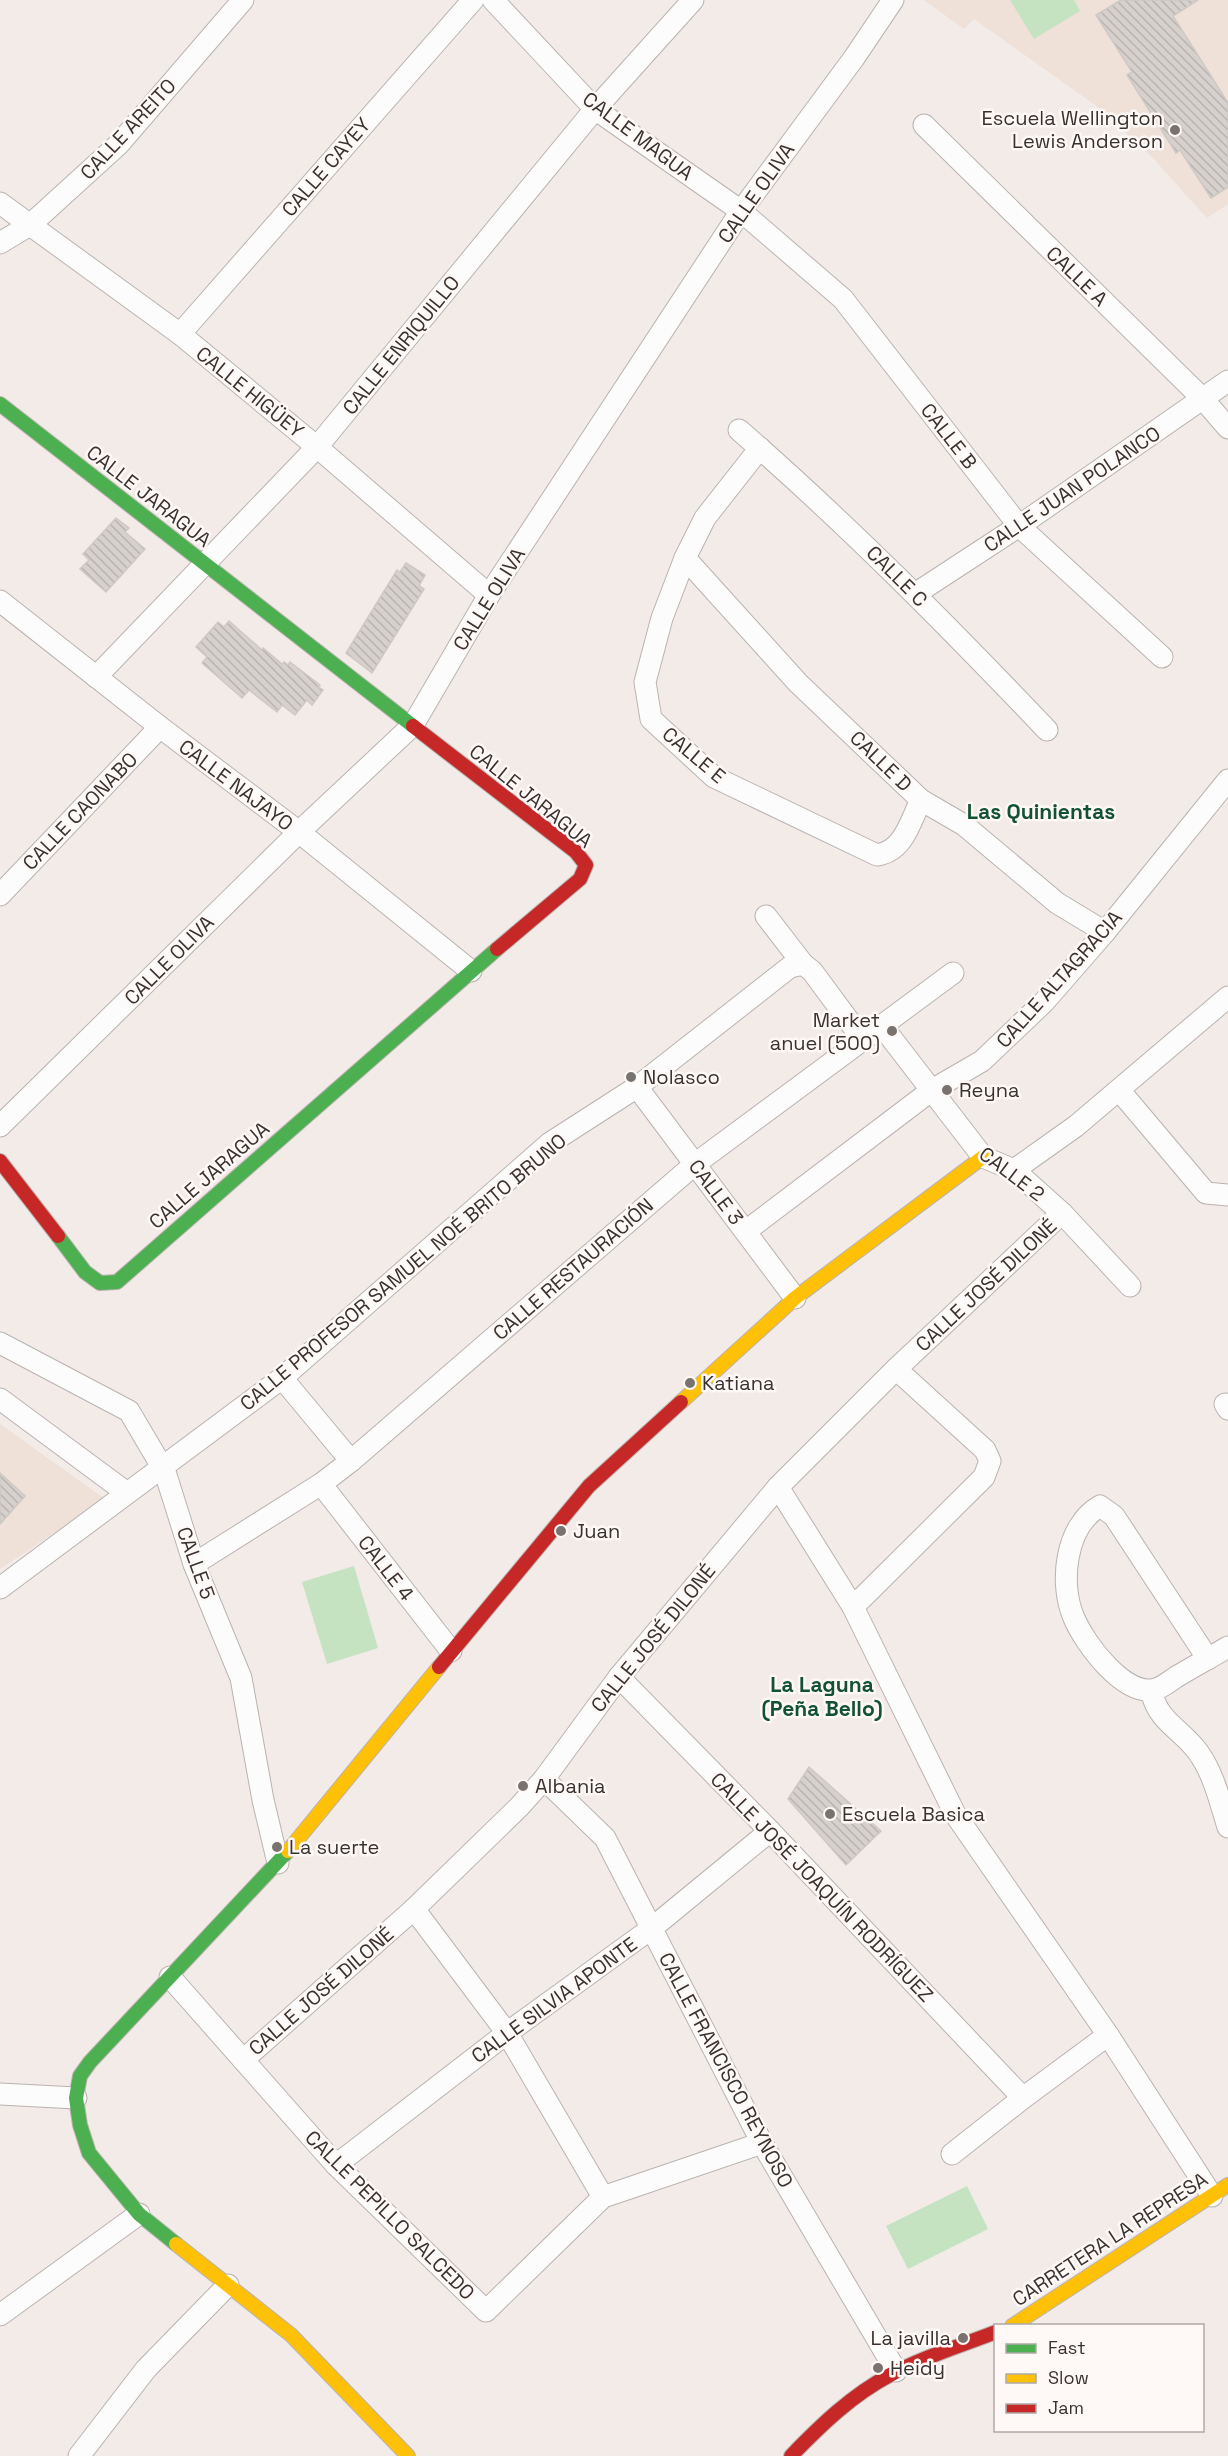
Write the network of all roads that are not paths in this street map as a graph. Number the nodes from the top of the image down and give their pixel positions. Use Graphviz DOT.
graph roads {
  1 [pos="243,0"];
  2 [pos="473,0"];
  3 [pos="493,0"];
  4 [pos="693,0"];
  5 [pos="893,0"];
  6 [pos="595,109"];
  7 [pos="924,126"];
  8 [pos="0,203"];
  9 [pos="741,211"];
  10 [pos="30,225"];
  11 [pos="0,243"];
  12 [pos="180,334"];
  13 [pos="1228,381"];
  14 [pos="1203,399"];
  15 [pos="0,404"];
  16 [pos="1228,428"];
  17 [pos="739,430"];
  18 [pos="317,447"];
  19 [pos="760,448"];
  20 [pos="1019,526"];
  21 [pos="685,558"];
  22 [pos="203,564"];
  23 [pos="915,594"];
  24 [pos="489,595"];
  25 [pos="0,601"];
  26 [pos="1162,657"];
  27 [pos="96,677"];
  28 [pos="413,725"];
  29 [pos="160,727"];
  30 [pos="1047,730"];
  31 [pos="1228,780"];
  32 [pos="921,800"];
  33 [pos="299,832"];
  34 [pos="0,895"];
  35 [pos="766,916"];
  36 [pos="1105,932"];
  37 [pos="802,964"];
  38 [pos="471,971"];
  39 [pos="953,973"];
  40 [pos="1226,1004"];
  41 [pos="882,1026"];
  42 [pos="863,1040"];
  43 [pos="636,1087"];
  44 [pos="932,1089"];
  45 [pos="1119,1090"];
  46 [pos="0,1126"];
  47 [pos="983,1157"];
  48 [pos="0,1161"];
  49 [pos="695,1164"];
  50 [pos="1014,1170"];
  51 [pos="1228,1196"];
  52 [pos="1062,1213"];
  53 [pos="746,1231"];
  54 [pos="1130,1286"];
  55 [pos="795,1298"];
  56 [pos="0,1343"];
  57 [pos="896,1369"];
  58 [pos="282,1378"];
  59 [pos="0,1398"];
  60 [pos="351,1461"];
  61 [pos="162,1467"];
  62 [pos="321,1484"];
  63 [pos="778,1486"];
  64 [pos="127,1493"];
  65 [pos="194,1564"];
  66 [pos="3,1587"];
  67 [pos="854,1607"];
  68 [pos="1228,1647"];
  69 [pos="451,1651"];
  70 [pos="1208,1659"];
  71 [pos="619,1677"];
  72 [pos="1156,1689"];
  73 [pos="1221,1777"];
  74 [pos="544,1779"];
  75 [pos="1228,1827"];
  76 [pos="770,1831"];
  77 [pos="278,1863"];
  78 [pos="414,1909"];
  79 [pos="652,1928"];
  80 [pos="170,1977"];
  81 [pos="507,2033"];
  82 [pos="1108,2035"];
  83 [pos="243,2060"];
  84 [pos="0,2094"];
  85 [pos="76,2098"];
  86 [pos="1023,2098"];
  87 [pos="762,2143"];
  88 [pos="952,2154"];
  89 [pos="336,2165"];
  90 [pos="1220,2190"];
  91 [pos="603,2197"];
  92 [pos="139,2214"];
  93 [pos="228,2285"];
  94 [pos="0,2315"];
  95 [pos="1014,2324"];
  96 [pos="994,2333"];
  97 [pos="896,2372"];
  98 [pos="80,2456"];
  99 [pos="408,2456"];
  100 [pos="791,2456"];
  1 -- 10 [label="street, CALLE AREITO"];
  2 -- 12 [label="street, CALLE CAYEY"];
  3 -- 6 [label="street, CALLE MAGUA"];
  4 -- 6 [label="street, CALLE ENRIQUILLO"];
  5 -- 9 [label="street, CALLE OLIVA"];
  6 -- 9 [label="street, CALLE MAGUA"];
  6 -- 18 [label="street, CALLE ENRIQUILLO"];
  7 -- 14 [label="street, CALLE A"];
  8 -- 10 [label="street, CALLE HIGÜEY"];
  9 -- 20 [label="street, CALLE B"];
  9 -- 24 [label="street, CALLE OLIVA"];
  10 -- 11 [label="street, CALLE AREITO"];
  10 -- 12 [label="street, CALLE HIGÜEY"];
  12 -- 18 [label="street, CALLE HIGÜEY"];
  13 -- 14 [label="street, CALLE JUAN POLANCO"];
  14 -- 16 [label="street, CALLE A"];
  14 -- 20 [label="street, CALLE JUAN POLANCO"];
  15 -- 22 [label="street, CALLE JARAGUA"];
  17 -- 19 [label="street, CALLE C"];
  18 -- 22 [label="street, CALLE ENRIQUILLO"];
  18 -- 24 [label="street, CALLE HIGÜEY"];
  19 -- 21 [label="street, CALLE E"];
  19 -- 23 [label="street, CALLE C"];
  20 -- 23 [label="street, CALLE JUAN POLANCO"];
  20 -- 26 [label="street, CALLE B"];
  21 -- 32 [label="street, CALLE D"];
  21 -- 32 [label="street, CALLE E"];
  22 -- 27 [label="street, CALLE ENRIQUILLO"];
  22 -- 28 [label="street, CALLE JARAGUA"];
  23 -- 30 [label="street, CALLE C"];
  24 -- 28 [label="street, CALLE OLIVA"];
  25 -- 27 [label="street, CALLE NAJAYO"];
  27 -- 29 [label="street, CALLE NAJAYO"];
  28 -- 33 [label="street, CALLE OLIVA"];
  28 -- 38 [label="street, CALLE JARAGUA"];
  29 -- 33 [label="street, CALLE NAJAYO"];
  29 -- 34 [label="street, CALLE CAONABO"];
  31 -- 36 [label="street, CALLE ALTAGRACIA"];
  32 -- 36 [label="street, CALLE D"];
  33 -- 38 [label="street, CALLE NAJAYO"];
  33 -- 46 [label="street, CALLE OLIVA"];
  35 -- 37 [label="street"];
  36 -- 44 [label="street, CALLE ALTAGRACIA"];
  37 -- 42 [label="street"];
  37 -- 43 [label="street, CALLE PROFESOR SAMUEL NOÉ BRITO BRUNO"];
  38 -- 48 [label="street, CALLE JARAGUA"];
  39 -- 41 [label="street, CALLE RESTAURACIÓN"];
  40 -- 45 [label="street"];
  41 -- 42 [label="street, CALLE RESTAURACIÓN"];
  41 -- 44 [label="street, CALLE 2"];
  42 -- 49 [label="street, CALLE RESTAURACIÓN"];
  43 -- 49 [label="street, CALLE 3"];
  43 -- 58 [label="street, CALLE PROFESOR SAMUEL NOÉ BRITO BRUNO"];
  44 -- 47 [label="street, CALLE 2"];
  44 -- 53 [label="street, CALLE ALTAGRACIA"];
  45 -- 50 [label="street"];
  45 -- 51 [label="street"];
  47 -- 50 [label="street, CALLE 2"];
  47 -- 55 [label="street"];
  49 -- 53 [label="street, CALLE 3"];
  49 -- 60 [label="street, CALLE RESTAURACIÓN"];
  50 -- 52 [label="street, CALLE 2"];
  52 -- 54 [label="street, CALLE 2"];
  52 -- 57 [label="street, CALLE JOSÉ DILONÉ"];
  53 -- 55 [label="street, CALLE 3"];
  55 -- 69 [label="street"];
  56 -- 61 [label="street, CALLE 5"];
  57 -- 63 [label="street, CALLE JOSÉ DILONÉ"];
  57 -- 67 [label="street"];
  58 -- 60 [label="street"];
  58 -- 61 [label="street, CALLE PROFESOR SAMUEL NOÉ BRITO BRUNO"];
  59 -- 64 [label="street"];
  60 -- 62 [label="street, CALLE RESTAURACIÓN"];
  61 -- 64 [label="street, CALLE PROFESOR SAMUEL NOÉ BRITO BRUNO"];
  61 -- 65 [label="street, CALLE 5"];
  62 -- 65 [label="street, CALLE RESTAURACIÓN"];
  62 -- 69 [label="street, CALLE 4"];
  63 -- 67 [label="street"];
  63 -- 71 [label="street, CALLE JOSÉ DILONÉ"];
  64 -- 66 [label="street, CALLE PROFESOR SAMUEL NOÉ BRITO BRUNO"];
  65 -- 77 [label="street, CALLE 5"];
  67 -- 82 [label="street"];
  68 -- 70 [label="street"];
  69 -- 77 [label="street"];
  70 -- 72 [label="street"];
  70 -- 72 [label="street"];
  71 -- 74 [label="street, CALLE JOSÉ DILONÉ"];
  71 -- 76 [label="street, CALLE JOSÉ JOAQUÍN RODRÍGUEZ"];
  72 -- 73 [label="street"];
  73 -- 75 [label="street"];
  74 -- 78 [label="street, CALLE JOSÉ DILONÉ"];
  74 -- 79 [label="street, CALLE FRANCISCO REYNOSO"];
  76 -- 79 [label="street, CALLE SILVIA APONTE"];
  76 -- 86 [label="street, CALLE JOSÉ JOAQUÍN RODRÍGUEZ"];
  77 -- 80 [label="street"];
  78 -- 81 [label="street"];
  78 -- 83 [label="street, CALLE JOSÉ DILONÉ"];
  79 -- 81 [label="street, CALLE SILVIA APONTE"];
  79 -- 87 [label="street, CALLE FRANCISCO REYNOSO"];
  80 -- 83 [label="street, CALLE PEPILLO SALCEDO"];
  80 -- 85 [label="street"];
  81 -- 89 [label="street, CALLE SILVIA APONTE"];
  81 -- 91 [label="street"];
  82 -- 86 [label="street"];
  82 -- 90 [label="street"];
  83 -- 89 [label="street, CALLE PEPILLO SALCEDO"];
  84 -- 85 [label="street"];
  85 -- 92 [label="street"];
  86 -- 88 [label="street"];
  87 -- 91 [label="street, CALLE PEPILLO SALCEDO"];
  87 -- 97 [label="street, CALLE FRANCISCO REYNOSO"];
  89 -- 91 [label="street, CALLE PEPILLO SALCEDO"];
  90 -- 95 [label="street, CARRETERA LA REPRESA"];
  92 -- 93 [label="street"];
  92 -- 94 [label="street"];
  93 -- 98 [label="street"];
  93 -- 99 [label="street"];
  96 -- 97 [label="street"];
  97 -- 100 [label="street"];
}
